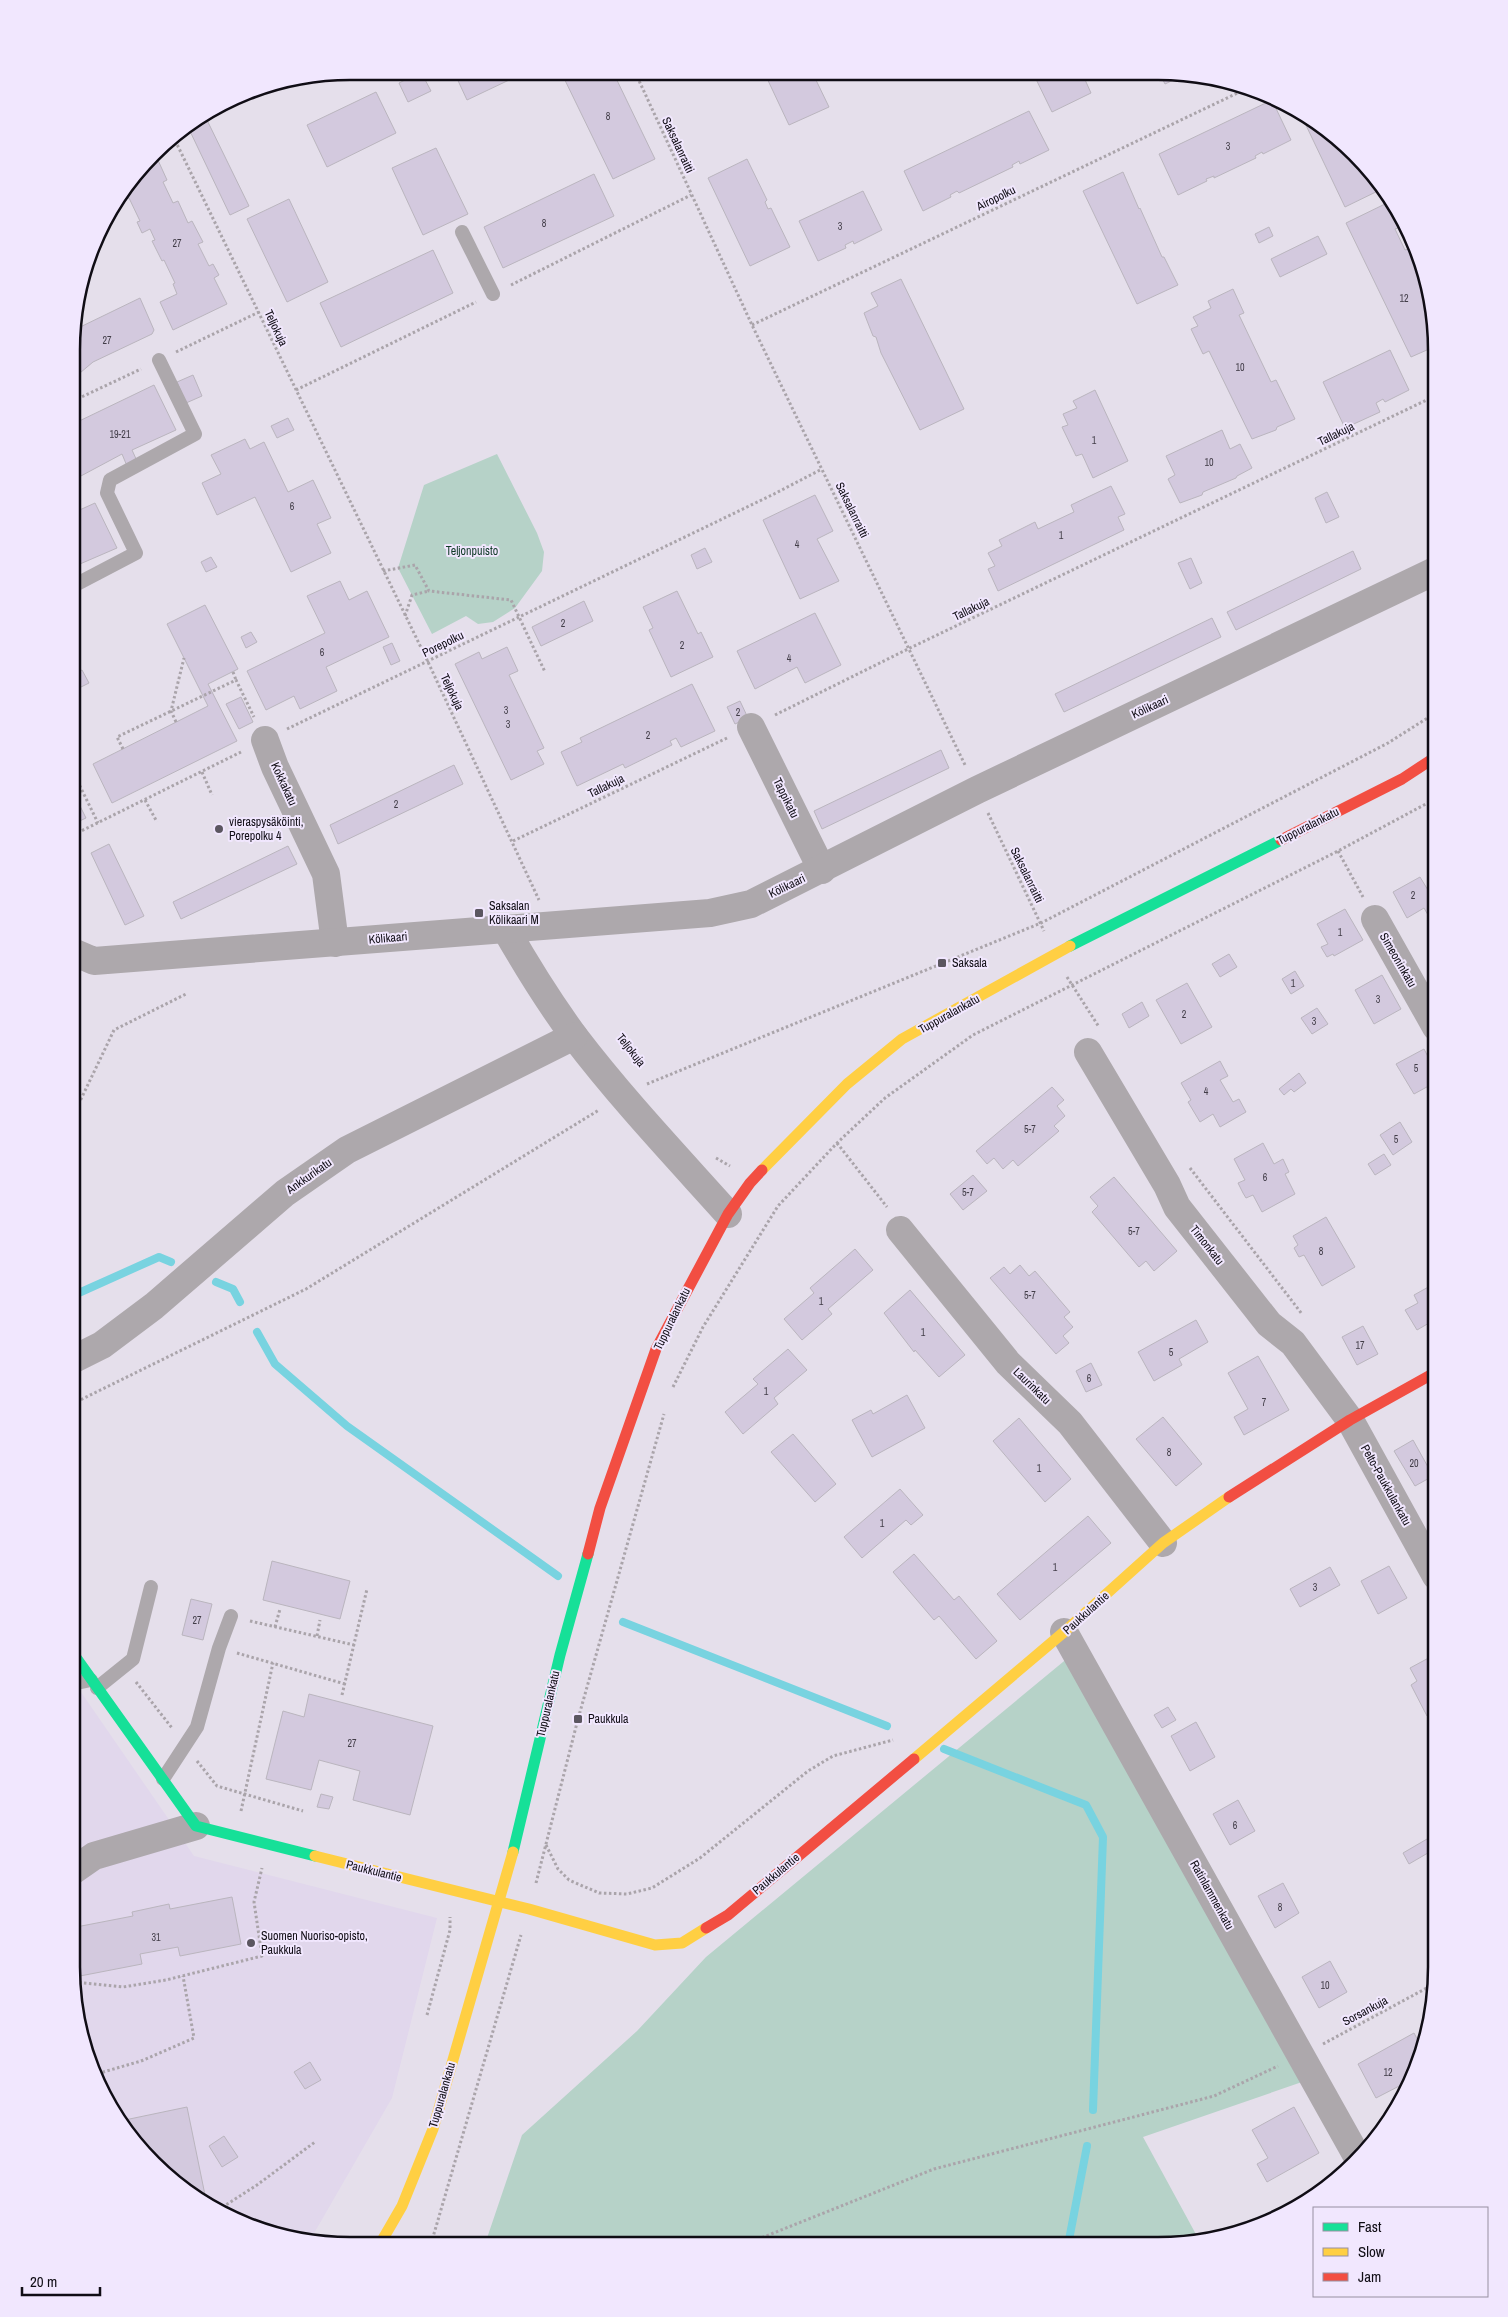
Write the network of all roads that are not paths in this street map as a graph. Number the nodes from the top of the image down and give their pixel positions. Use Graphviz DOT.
graph roads {
  1 [pos="462,232"];
  2 [pos="493,294"];
  3 [pos="159,360"];
  4 [pos="1428,574"];
  5 [pos="80,582"];
  6 [pos="751,727"];
  7 [pos="265,740"];
  8 [pos="1428,762"];
  9 [pos="822,870"];
  10 [pos="1375,920"];
  11 [pos="504,928"];
  12 [pos="335,943"];
  13 [pos="80,955"];
  14 [pos="1428,1013"];
  15 [pos="574,1036"];
  16 [pos="1096,1042"];
  17 [pos="728,1214"];
  18 [pos="900,1230"];
  19 [pos="80,1356"];
  20 [pos="1428,1376"];
  21 [pos="1350,1420"];
  22 [pos="1163,1544"];
  23 [pos="1428,1561"];
  24 [pos="151,1587"];
  25 [pos="230,1616"];
  26 [pos="1064,1632"];
  27 [pos="80,1664"];
  28 [pos="80,1684"];
  29 [pos="94,1684"];
  30 [pos="163,1779"];
  31 [pos="196,1826"];
  32 [pos="80,1866"];
  33 [pos="498,1902"];
  34 [pos="1355,2152"];
  35 [pos="384,2237"];
  1 -- 2 [label="lane"];
  3 -- 5 [label="lane"];
  4 -- 9 [label="street, Kölikaari"];
  6 -- 9 [label="street, Tappikatu"];
  7 -- 12 [label="street, Kokkakatu"];
  8 -- 17 [label="street, Tuppuralankatu"];
  9 -- 11 [label="street, Kölikaari"];
  10 -- 14 [label="street, Simeoninkatu"];
  11 -- 12 [label="street, Kölikaari"];
  11 -- 15 [label="street"];
  12 -- 13 [label="street, Kölikaari"];
  15 -- 17 [label="street"];
  15 -- 19 [label="street, Ankkurikatu"];
  16 -- 21 [label="street, Timonkatu"];
  17 -- 33 [label="street, Tuppuralankatu"];
  18 -- 22 [label="street, Laurinkatu"];
  20 -- 21 [label="street, Paukkulantie"];
  21 -- 22 [label="street, Paukkulantie"];
  21 -- 23 [label="street, Pelto-Paukkulankatu"];
  22 -- 26 [label="street, Paukkulantie"];
  24 -- 29 [label="lane"];
  25 -- 30 [label="lane"];
  26 -- 33 [label="street, Paukkulantie"];
  26 -- 34 [label="street, Ratinlammenkatu"];
  27 -- 29 [label="street"];
  28 -- 29 [label="lane"];
  29 -- 30 [label="street"];
  30 -- 31 [label="street"];
  31 -- 32 [label="street"];
  31 -- 33 [label="street, Paukkulantie"];
  33 -- 35 [label="street, Tuppuralankatu"];
}
